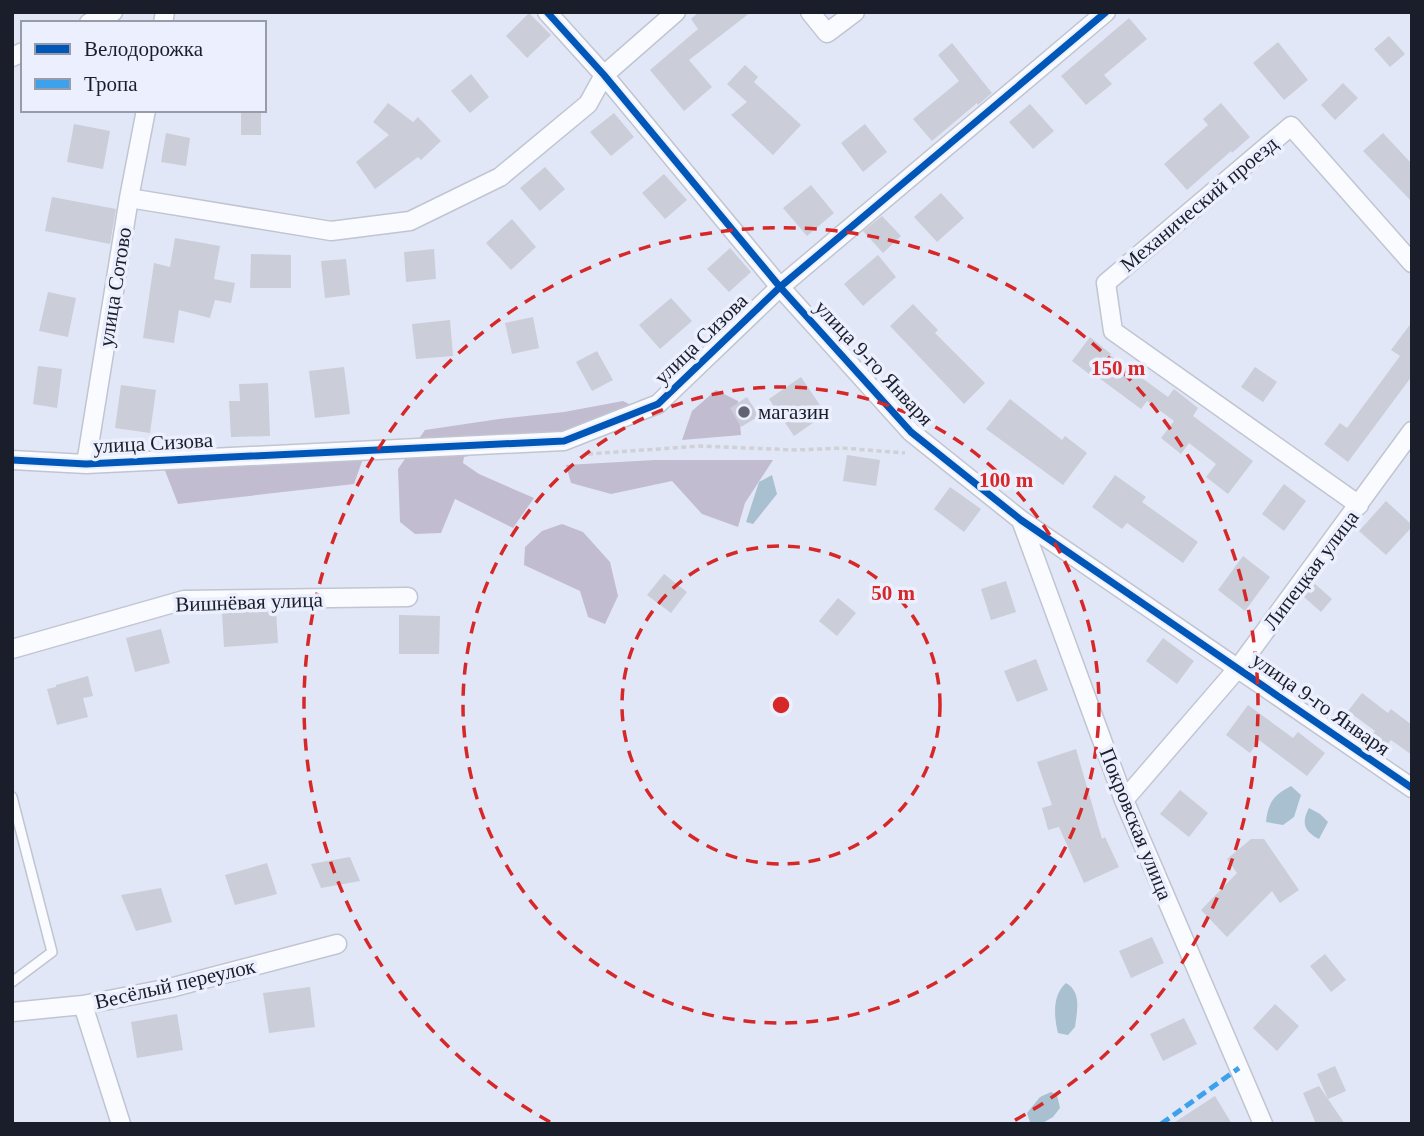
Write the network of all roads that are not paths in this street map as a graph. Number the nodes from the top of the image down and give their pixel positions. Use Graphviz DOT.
graph roads {
  1 [pos="113,12"];
  2 [pos="548,12"];
  3 [pos="677,12"];
  4 [pos="810,12"];
  5 [pos="855,12"];
  6 [pos="1106,12"];
  7 [pos="93,21"];
  8 [pos="604,75"];
  9 [pos="146,112"];
  10 [pos="130,198"];
  11 [pos="1412,263"];
  12 [pos="780,287"];
  13 [pos="1412,431"];
  14 [pos="12,460"];
  15 [pos="86,464"];
  16 [pos="1359,505"];
  17 [pos="1021,520"];
  18 [pos="408,597"];
  19 [pos="12,649"];
  20 [pos="1238,668"];
  21 [pos="1412,788"];
  22 [pos="12,797"];
  23 [pos="1124,800"];
  24 [pos="337,944"];
  25 [pos="12,982"];
  26 [pos="83,1005"];
  27 [pos="12,1012"];
  28 [pos="121,1124"];
  29 [pos="1263,1124"];
  1 -- 7 [label="street"];
  2 -- 8 [label="street, улица 9-го Января"];
  3 -- 8 [label="street"];
  4 -- 5 [label="street"];
  6 -- 12 [label="street, улица Сизова"];
  8 -- 10 [label="street"];
  8 -- 12 [label="street, улица 9-го Января"];
  9 -- 10 [label="street, улица Сотово"];
  10 -- 15 [label="street, улица Сотово"];
  11 -- 16 [label="street, Механический проезд"];
  12 -- 15 [label="street, улица Сизова"];
  12 -- 17 [label="street, улица 9-го Января"];
  13 -- 16 [label="street, Липецкая улица"];
  14 -- 15 [label="street, улица Сизова"];
  16 -- 20 [label="street, Липецкая улица"];
  17 -- 20 [label="street, улица 9-го Января"];
  17 -- 23 [label="street, Покровская улица"];
  18 -- 19 [label="street, Вишнёвая улица"];
  20 -- 21 [label="street, улица 9-го Января"];
  20 -- 23 [label="street, Липецкая улица"];
  22 -- 25 [label="lane"];
  23 -- 29 [label="street, Покровская улица"];
  24 -- 26 [label="street, Весёлый переулок"];
  26 -- 27 [label="street, Весёлый переулок"];
  26 -- 28 [label="street"];
}
